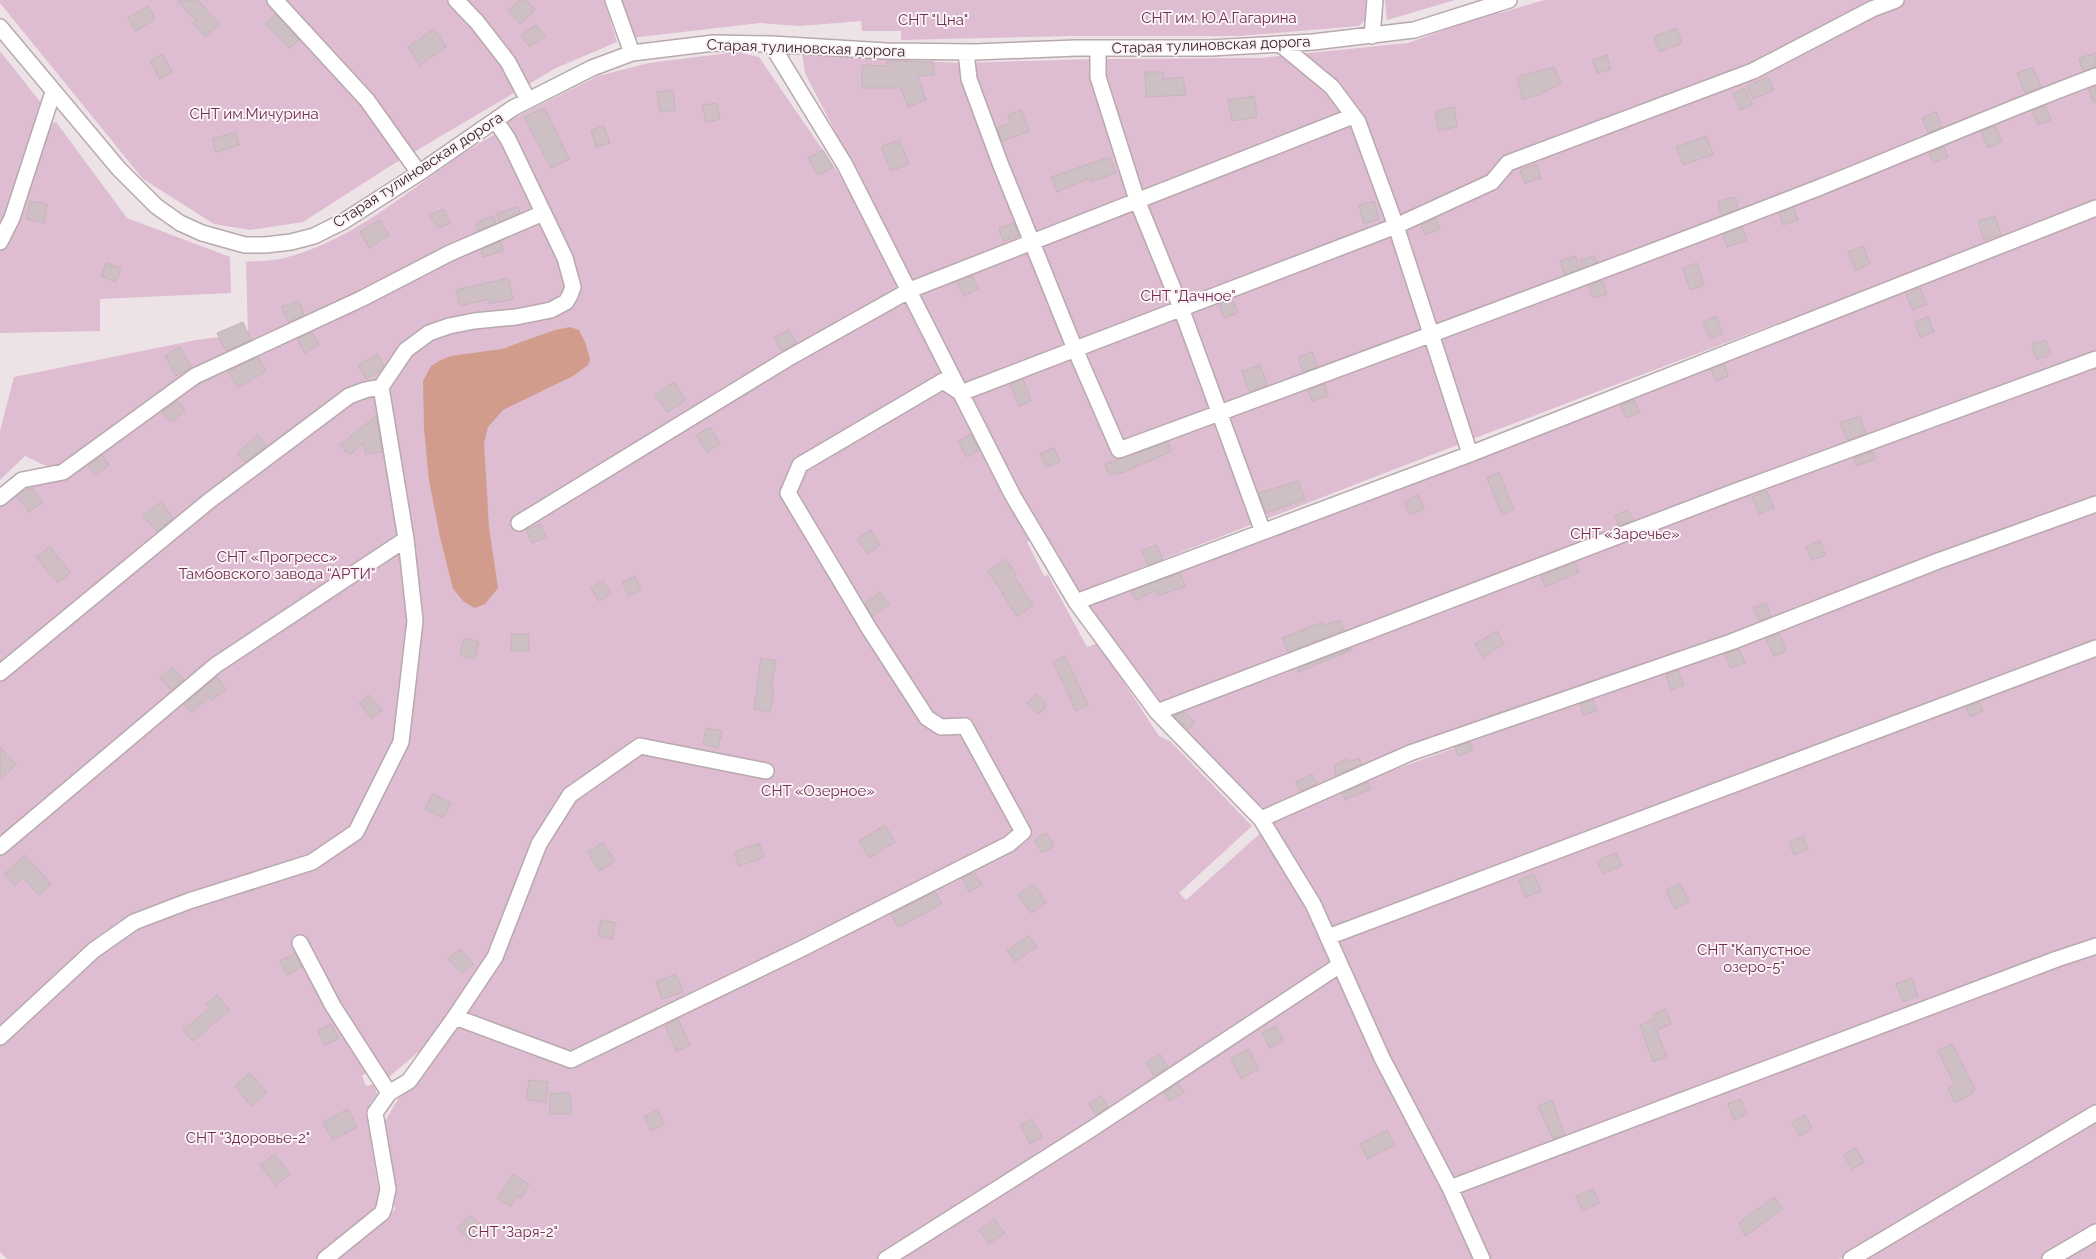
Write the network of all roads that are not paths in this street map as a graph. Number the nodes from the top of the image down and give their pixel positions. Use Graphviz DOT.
graph roads {
  1 [pos="275,0"];
  2 [pos="456,0"];
  3 [pos="613,0"];
  4 [pos="1375,0"];
  5 [pos="1509,0"];
  6 [pos="1896,0"];
  7 [pos="0,27"];
  8 [pos="1372,36"];
  9 [pos="771,44"];
  10 [pos="1280,44"];
  11 [pos="1098,48"];
  12 [pos="966,52"];
  13 [pos="632,54"];
  14 [pos="2096,76"];
  15 [pos="53,92"];
  16 [pos="528,100"];
  17 [pos="1353,116"];
  18 [pos="496,121"];
  19 [pos="419,173"];
  20 [pos="1138,200"];
  21 [pos="2096,208"];
  22 [pos="543,213"];
  23 [pos="1396,226"];
  24 [pos="0,242"];
  25 [pos="1032,242"];
  26 [pos="910,290"];
  27 [pos="1181,308"];
  28 [pos="1431,335"];
  29 [pos="1075,349"];
  30 [pos="2096,359"];
  31 [pos="381,387"];
  32 [pos="961,393"];
  33 [pos="1220,413"];
  34 [pos="1470,454"];
  35 [pos="0,498"];
  36 [pos="2096,504"];
  37 [pos="520,523"];
  38 [pos="1263,532"];
  39 [pos="406,539"];
  40 [pos="1076,602"];
  41 [pos="2096,648"];
  42 [pos="0,673"];
  43 [pos="1157,712"];
  44 [pos="766,771"];
  45 [pos="1261,819"];
  46 [pos="0,847"];
  47 [pos="1328,937"];
  48 [pos="300,943"];
  49 [pos="2096,946"];
  50 [pos="1340,964"];
  51 [pos="455,1017"];
  52 [pos="0,1037"];
  53 [pos="389,1093"];
  54 [pos="2096,1112"];
  55 [pos="1450,1188"];
  56 [pos="2096,1232"];
  57 [pos="1479,1258"];
  58 [pos="325,1259"];
  59 [pos="886,1259"];
  60 [pos="1851,1259"];
  61 [pos="2050,1259"];
  1 -- 19 [label="street"];
  2 -- 16 [label="street"];
  3 -- 13 [label="street"];
  4 -- 8 [label="street"];
  5 -- 8 [label="street, Старая тулиновская дорога"];
  6 -- 23 [label="street"];
  7 -- 15 [label="street, Старая тулиновская дорога"];
  8 -- 10 [label="street, Старая тулиновская дорога"];
  9 -- 12 [label="street, Старая тулиновская дорога"];
  9 -- 13 [label="street, Старая тулиновская дорога"];
  9 -- 26 [label="street"];
  10 -- 11 [label="street, Старая тулиновская дорога"];
  10 -- 17 [label="street"];
  11 -- 12 [label="street, Старая тулиновская дорога"];
  11 -- 20 [label="street"];
  12 -- 25 [label="street"];
  13 -- 16 [label="street, Старая тулиновская дорога"];
  14 -- 28 [label="street"];
  15 -- 19 [label="street, Старая тулиновская дорога"];
  15 -- 24 [label="street"];
  16 -- 18 [label="street, Старая тулиновская дорога"];
  17 -- 20 [label="street"];
  17 -- 23 [label="street"];
  18 -- 19 [label="street, Старая тулиновская дорога"];
  18 -- 22 [label="street"];
  20 -- 25 [label="street"];
  20 -- 27 [label="street"];
  21 -- 34 [label="street"];
  22 -- 31 [label="street"];
  22 -- 35 [label="street"];
  23 -- 27 [label="street"];
  23 -- 28 [label="street"];
  25 -- 26 [label="street"];
  25 -- 29 [label="street"];
  26 -- 32 [label="street"];
  26 -- 37 [label="street"];
  27 -- 29 [label="street"];
  27 -- 33 [label="street"];
  28 -- 33 [label="street"];
  28 -- 34 [label="street"];
  29 -- 32 [label="street"];
  29 -- 33 [label="street"];
  30 -- 43 [label="street"];
  31 -- 39 [label="street"];
  31 -- 42 [label="street"];
  32 -- 40 [label="street"];
  32 -- 51 [label="street"];
  33 -- 38 [label="street"];
  34 -- 38 [label="street"];
  36 -- 45 [label="street"];
  38 -- 40 [label="street"];
  39 -- 46 [label="street"];
  39 -- 52 [label="street"];
  40 -- 43 [label="street"];
  41 -- 47 [label="street"];
  43 -- 45 [label="street"];
  44 -- 51 [label="street"];
  45 -- 47 [label="street"];
  47 -- 50 [label="street"];
  48 -- 53 [label="street"];
  49 -- 55 [label="street"];
  50 -- 55 [label="street"];
  50 -- 59 [label="street"];
  51 -- 53 [label="street"];
  53 -- 58 [label="street"];
  54 -- 60 [label="street"];
  55 -- 57 [label="street"];
  56 -- 61 [label="street"];
}
